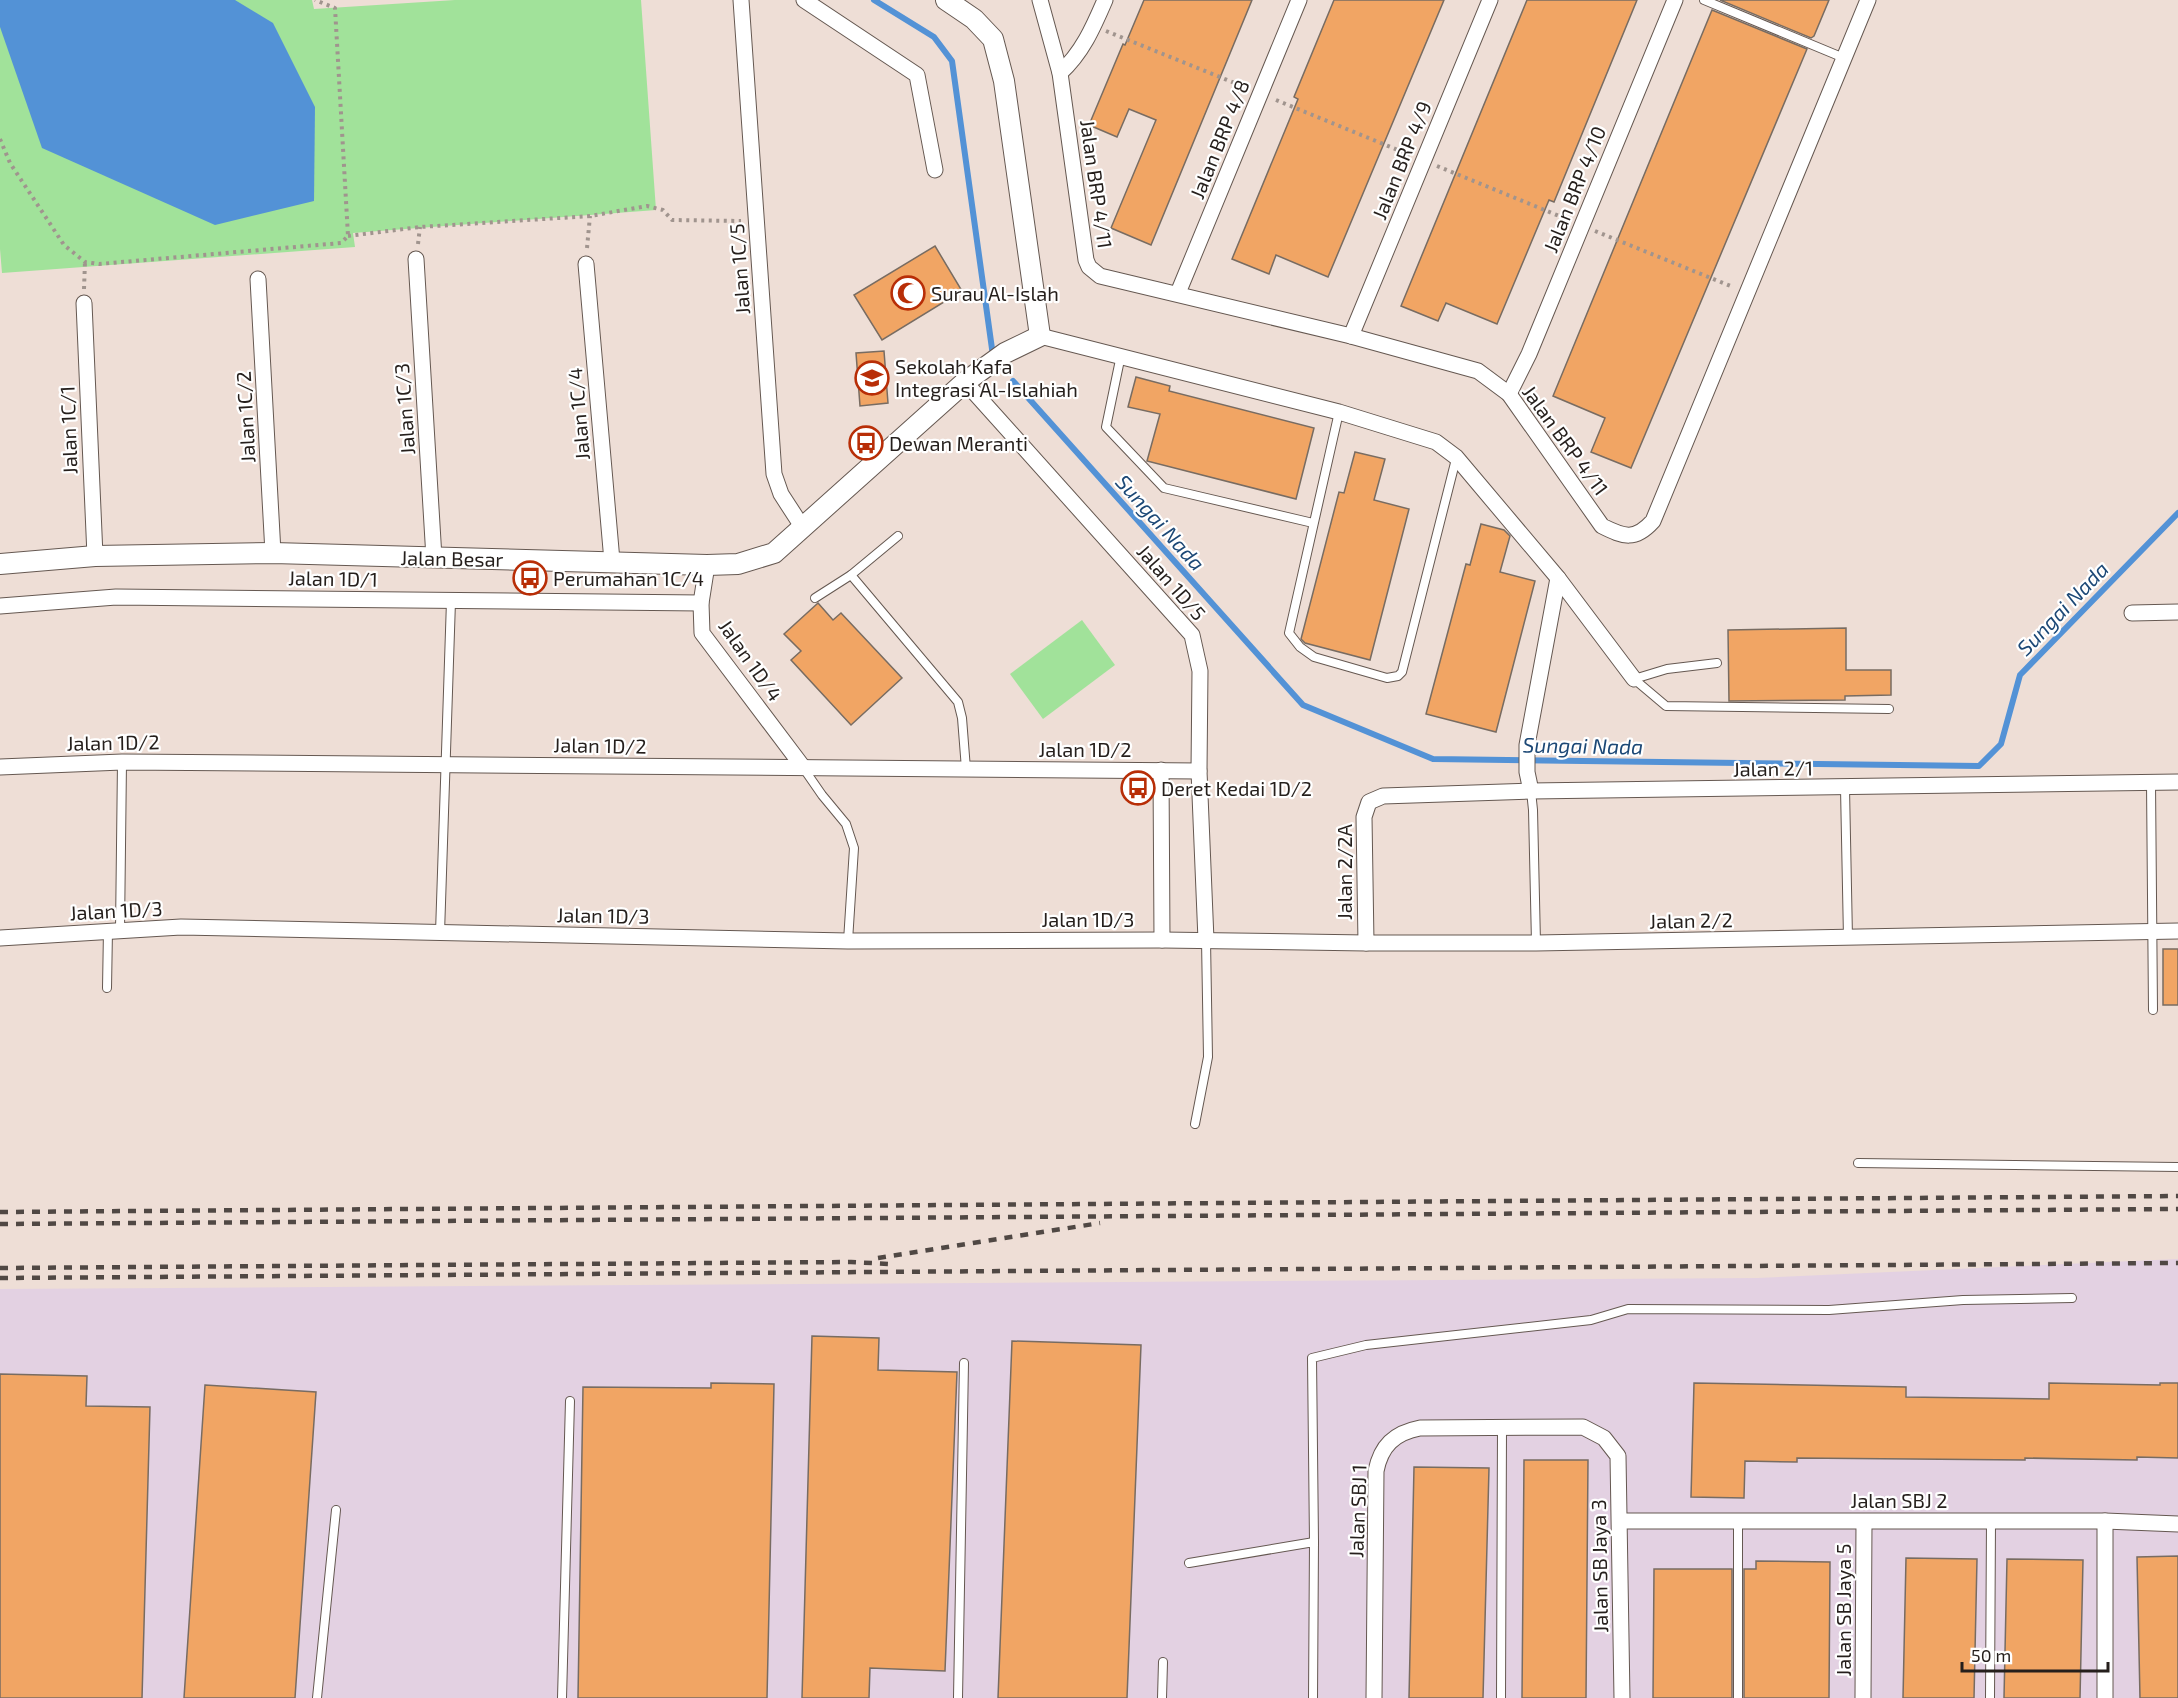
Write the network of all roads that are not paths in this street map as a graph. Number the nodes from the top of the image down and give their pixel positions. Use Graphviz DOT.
graph roads {
  1 [pos="741,0"];
  2 [pos="804,0"];
  3 [pos="946,0"];
  4 [pos="1040,0"];
  5 [pos="1105,0"];
  6 [pos="1299,0"];
  7 [pos="1490,0"];
  8 [pos="1675,0"];
  9 [pos="1704,0"];
  10 [pos="1868,0"];
  11 [pos="1844,58"];
  12 [pos="1060,73"];
  13 [pos="935,170"];
  14 [pos="416,259"];
  15 [pos="586,264"];
  16 [pos="258,279"];
  17 [pos="1178,293"];
  18 [pos="84,303"];
  19 [pos="1040,336"];
  20 [pos="1351,336"];
  21 [pos="1120,355"];
  22 [pos="965,382"];
  23 [pos="1509,394"];
  24 [pos="1339,412"];
  25 [pos="1456,457"];
  26 [pos="1313,523"];
  27 [pos="803,528"];
  28 [pos="898,536"];
  29 [pos="273,553"];
  30 [pos="95,556"];
  31 [pos="434,558"];
  32 [pos="612,561"];
  33 [pos="0,564"];
  34 [pos="706,565"];
  35 [pos="851,575"];
  36 [pos="1558,578"];
  37 [pos="815,598"];
  38 [pos="451,601"];
  39 [pos="701,603"];
  40 [pos="0,606"];
  41 [pos="2178,612"];
  42 [pos="2132,614"];
  43 [pos="1717,663"];
  44 [pos="1634,679"];
  45 [pos="1889,709"];
  46 [pos="122,762"];
  47 [pos="446,764"];
  48 [pos="0,767"];
  49 [pos="803,767"];
  50 [pos="966,769"];
  51 [pos="1161,770"];
  52 [pos="1199,771"];
  53 [pos="2178,782"];
  54 [pos="2151,783"];
  55 [pos="1845,788"];
  56 [pos="1531,791"];
  57 [pos="1370,802"];
  58 [pos="114,930"];
  59 [pos="2152,932"];
  60 [pos="2178,932"];
  61 [pos="440,933"];
  62 [pos="0,938"];
  63 [pos="1848,938"];
  64 [pos="1162,940"];
  65 [pos="1206,940"];
  66 [pos="848,941"];
  67 [pos="1365,943"];
  68 [pos="1536,943"];
  69 [pos="107,988"];
  70 [pos="2153,1010"];
  71 [pos="1195,1124"];
  72 [pos="1858,1163"];
  73 [pos="2178,1167"];
  74 [pos="2072,1298"];
  75 [pos="964,1363"];
  76 [pos="570,1401"];
  77 [pos="1502,1428"];
  78 [pos="1604,1438"];
  79 [pos="336,1510"];
  80 [pos="1620,1521"];
  81 [pos="1738,1521"];
  82 [pos="1991,1521"];
  83 [pos="2105,1521"];
  84 [pos="1864,1522"];
  85 [pos="2178,1524"];
  86 [pos="1314,1542"];
  87 [pos="1189,1563"];
  88 [pos="1163,1662"];
  89 [pos="317,1698"];
  90 [pos="562,1698"];
  91 [pos="958,1698"];
  92 [pos="1162,1698"];
  93 [pos="1313,1698"];
  94 [pos="1374,1698"];
  95 [pos="1501,1698"];
  96 [pos="1622,1698"];
  97 [pos="1738,1698"];
  98 [pos="1863,1698"];
  99 [pos="1990,1698"];
  100 [pos="2105,1698"];
  1 -- 27 [label="street, Jalan 1C/5"];
  2 -- 13 [label="street"];
  3 -- 19 [label="street"];
  4 -- 12 [label="street, Jalan BRP 4/11"];
  5 -- 12 [label="street"];
  6 -- 17 [label="street, Jalan BRP 4/8"];
  7 -- 20 [label="street, Jalan BRP 4/9"];
  8 -- 23 [label="street, Jalan BRP 4/10"];
  9 -- 11 [label="lane"];
  10 -- 11 [label="street, Jalan BRP 4/11"];
  11 -- 23 [label="street, Jalan BRP 4/11"];
  12 -- 17 [label="street, Jalan BRP 4/11"];
  14 -- 31 [label="street, Jalan 1C/3"];
  15 -- 32 [label="street, Jalan 1C/4"];
  16 -- 29 [label="street, Jalan 1C/2"];
  17 -- 20 [label="street, Jalan BRP 4/11"];
  18 -- 30 [label="street, Jalan 1C/1"];
  19 -- 21 [label="street"];
  19 -- 22 [label="street, Jalan Besar"];
  20 -- 23 [label="street, Jalan BRP 4/11"];
  21 -- 24 [label="street"];
  21 -- 26 [label="lane"];
  22 -- 27 [label="street, Jalan Besar"];
  22 -- 52 [label="street, Jalan 1D/5"];
  24 -- 25 [label="street"];
  24 -- 26 [label="lane"];
  25 -- 26 [label="lane"];
  25 -- 36 [label="street"];
  27 -- 34 [label="street, Jalan Besar"];
  28 -- 35 [label="lane"];
  29 -- 30 [label="street, Jalan Besar"];
  29 -- 31 [label="street, Jalan Besar"];
  30 -- 33 [label="street, Jalan Besar"];
  31 -- 32 [label="street, Jalan Besar"];
  32 -- 34 [label="street, Jalan Besar"];
  34 -- 39 [label="street, Jalan 1D/4"];
  35 -- 37 [label="lane"];
  35 -- 50 [label="lane"];
  36 -- 44 [label="street"];
  36 -- 56 [label="street"];
  38 -- 39 [label="street, Jalan 1D/1"];
  38 -- 40 [label="street, Jalan 1D/1"];
  38 -- 47 [label="lane"];
  39 -- 49 [label="street, Jalan 1D/4"];
  41 -- 42 [label="street"];
  43 -- 44 [label="lane"];
  44 -- 45 [label="lane"];
  46 -- 47 [label="street, Jalan 1D/2"];
  46 -- 48 [label="street, Jalan 1D/2"];
  46 -- 58 [label="lane"];
  47 -- 49 [label="street, Jalan 1D/2"];
  47 -- 61 [label="lane"];
  49 -- 50 [label="street, Jalan 1D/2"];
  49 -- 66 [label="lane"];
  50 -- 51 [label="street, Jalan 1D/2"];
  51 -- 52 [label="street, Jalan 1D/2"];
  51 -- 64 [label="street"];
  52 -- 65 [label="street, Jalan 1D/5"];
  53 -- 54 [label="street, Jalan 2/1"];
  54 -- 55 [label="street, Jalan 2/1"];
  54 -- 59 [label="lane"];
  55 -- 56 [label="street, Jalan 2/1"];
  55 -- 63 [label="lane"];
  56 -- 57 [label="street, Jalan 2/1"];
  56 -- 68 [label="lane"];
  57 -- 67 [label="street, Jalan 2/2A"];
  58 -- 61 [label="street, Jalan 1D/3"];
  58 -- 62 [label="street, Jalan 1D/3"];
  58 -- 69 [label="lane"];
  59 -- 60 [label="street, Jalan 2/2"];
  59 -- 63 [label="street, Jalan 2/2"];
  59 -- 70 [label="lane"];
  61 -- 66 [label="street, Jalan 1D/3"];
  63 -- 68 [label="street, Jalan 2/2"];
  64 -- 65 [label="street, Jalan 1D/3"];
  64 -- 66 [label="street, Jalan 1D/3"];
  65 -- 67 [label="street, Jalan 2/2"];
  65 -- 71 [label="lane"];
  67 -- 68 [label="street, Jalan 2/2"];
  72 -- 73 [label="lane"];
  74 -- 86 [label="lane"];
  75 -- 91 [label="lane"];
  76 -- 90 [label="lane"];
  77 -- 78 [label="street, Jalan SBJ 1"];
  77 -- 94 [label="street, Jalan SBJ 1"];
  77 -- 95 [label="lane"];
  78 -- 80 [label="street, Jalan SB Jaya 3"];
  79 -- 89 [label="lane"];
  80 -- 81 [label="street, Jalan SBJ 2"];
  80 -- 96 [label="street, Jalan SB Jaya 3"];
  81 -- 84 [label="street, Jalan SBJ 2"];
  81 -- 97 [label="lane"];
  82 -- 83 [label="street, Jalan SBJ 2"];
  82 -- 84 [label="street, Jalan SBJ 2"];
  82 -- 99 [label="lane"];
  83 -- 85 [label="street, Jalan SBJ 2"];
  83 -- 100 [label="street"];
  84 -- 98 [label="street, Jalan SB Jaya 5"];
  86 -- 87 [label="lane"];
  86 -- 93 [label="lane"];
  88 -- 92 [label="lane"];
}
